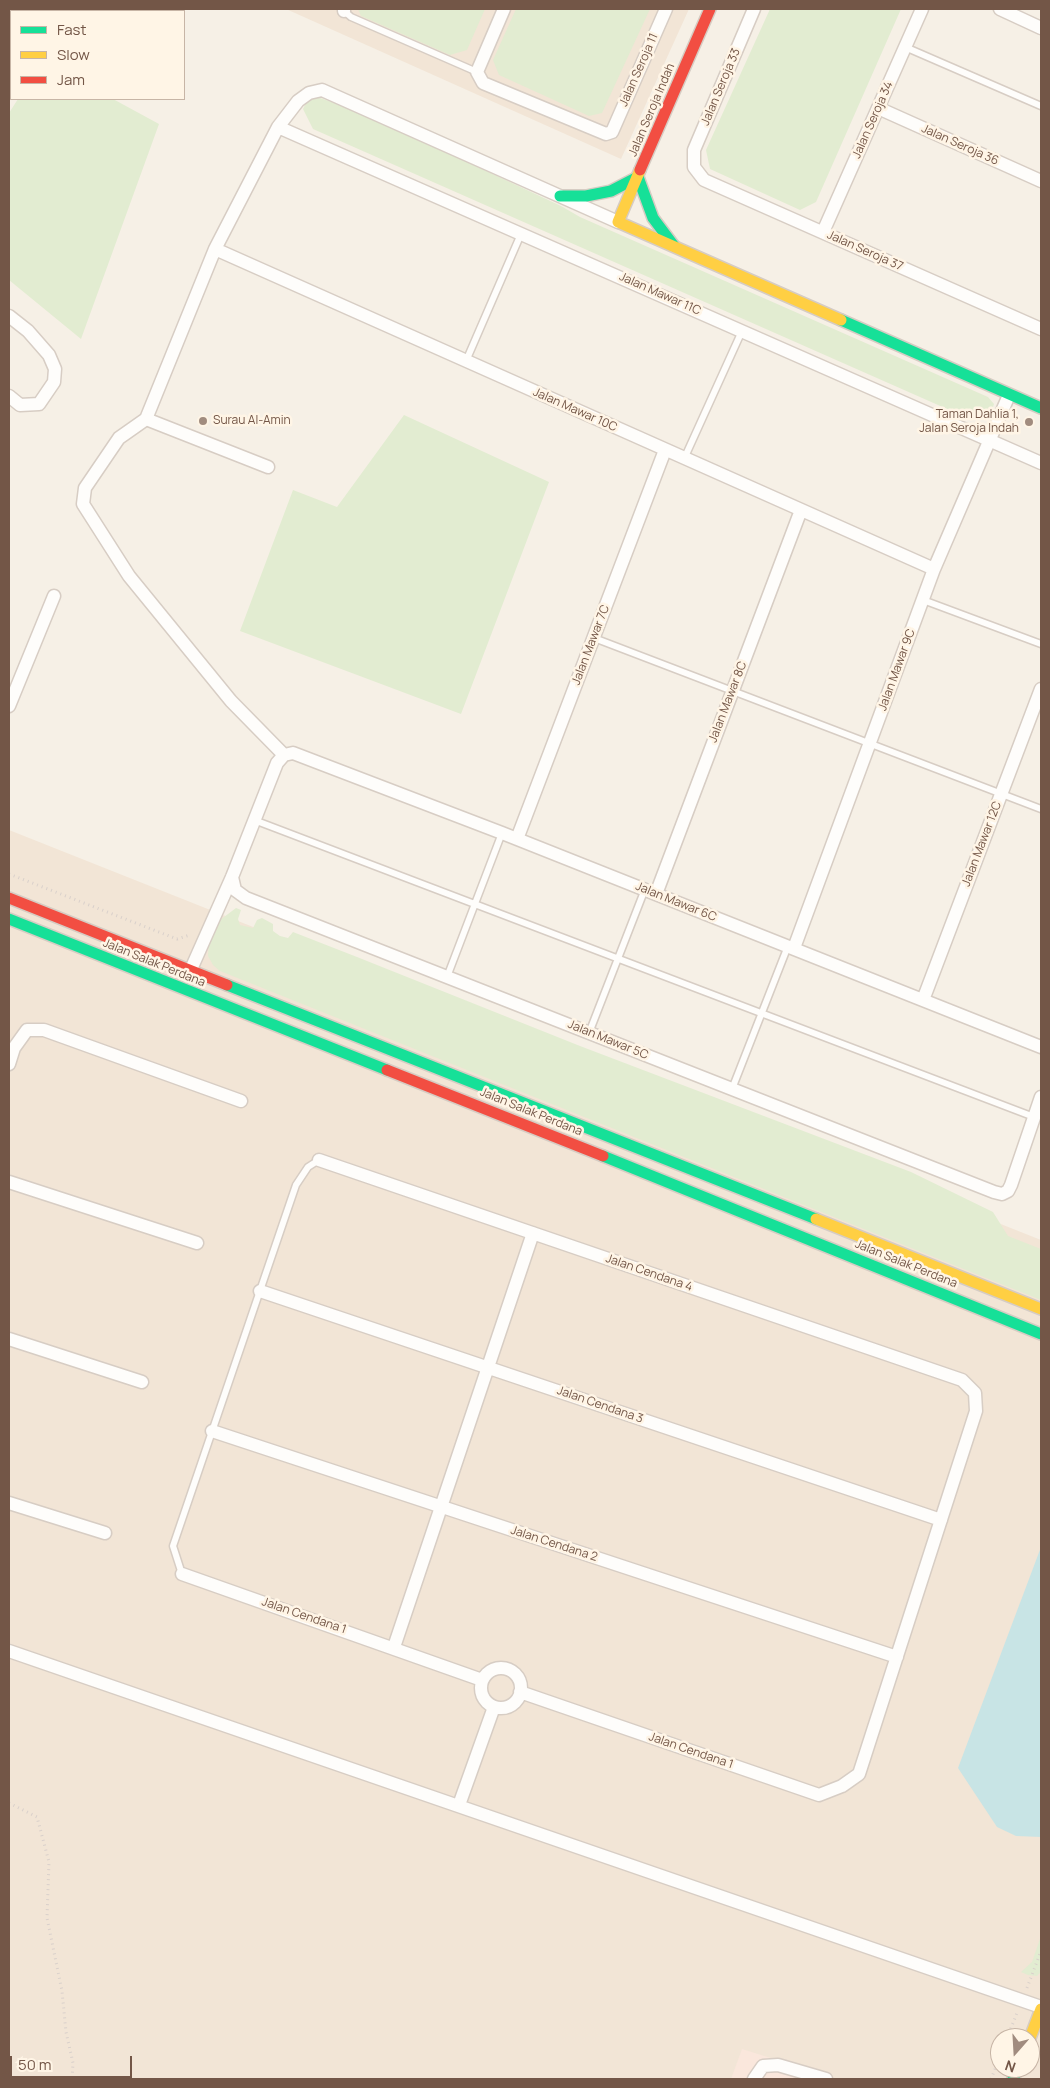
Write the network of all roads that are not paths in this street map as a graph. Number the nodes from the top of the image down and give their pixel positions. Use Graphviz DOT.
graph roads {
  1 [pos="504,9"];
  2 [pos="666,9"];
  3 [pos="710,9"];
  4 [pos="754,9"];
  5 [pos="922,9"];
  6 [pos="1000,9"];
  7 [pos="344,10"];
  8 [pos="1041,28"];
  9 [pos="905,47"];
  10 [pos="477,72"];
  11 [pos="1041,106"];
  12 [pos="878,108"];
  13 [pos="278,127"];
  14 [pos="694,167"];
  15 [pos="638,177"];
  16 [pos="1041,181"];
  17 [pos="560,196"];
  18 [pos="618,222"];
  19 [pos="823,232"];
  20 [pos="521,234"];
  21 [pos="675,247"];
  22 [pos="215,250"];
  23 [pos="9,316"];
  24 [pos="1041,329"];
  25 [pos="742,331"];
  26 [pos="466,361"];
  27 [pos="1010,395"];
  28 [pos="9,396"];
  29 [pos="1041,408"];
  30 [pos="146,419"];
  31 [pos="990,440"];
  32 [pos="665,450"];
  33 [pos="684,458"];
  34 [pos="1041,463"];
  35 [pos="268,467"];
  36 [pos="801,510"];
  37 [pos="934,569"];
  38 [pos="54,596"];
  39 [pos="923,600"];
  40 [pos="594,638"];
  41 [pos="1041,644"];
  42 [pos="1041,689"];
  43 [pos="733,691"];
  44 [pos="9,706"];
  45 [pos="870,744"];
  46 [pos="284,755"];
  47 [pos="1001,794"];
  48 [pos="1041,809"];
  49 [pos="254,820"];
  50 [pos="502,833"];
  51 [pos="518,839"];
  52 [pos="232,877"];
  53 [pos="650,892"];
  54 [pos="9,898"];
  55 [pos="475,904"];
  56 [pos="9,919"];
  57 [pos="791,947"];
  58 [pos="618,958"];
  59 [pos="191,970"];
  60 [pos="447,977"];
  61 [pos="182,989"];
  62 [pos="923,1000"];
  63 [pos="762,1013"];
  64 [pos="589,1033"];
  65 [pos="1041,1047"];
  66 [pos="9,1064"];
  67 [pos="732,1089"];
  68 [pos="1041,1097"];
  69 [pos="241,1101"];
  70 [pos="1034,1117"];
  71 [pos="319,1160"];
  72 [pos="9,1182"];
  73 [pos="533,1233"];
  74 [pos="197,1243"];
  75 [pos="260,1290"];
  76 [pos="1041,1309"];
  77 [pos="1041,1334"];
  78 [pos="9,1339"];
  79 [pos="488,1368"];
  80 [pos="142,1382"];
  81 [pos="212,1431"];
  82 [pos="9,1503"];
  83 [pos="441,1507"];
  84 [pos="941,1520"];
  85 [pos="105,1534"];
  86 [pos="182,1574"];
  87 [pos="394,1647"];
  88 [pos="9,1651"];
  89 [pos="897,1657"];
  90 [pos="482,1680"];
  91 [pos="520,1692"];
  92 [pos="494,1707"];
  93 [pos="459,1805"];
  94 [pos="1041,2008"];
  95 [pos="1034,2028"];
  96 [pos="754,2079"];
  97 [pos="826,2079"];
  1 -- 10 [label="street"];
  2 -- 10 [label="street, Jalan Seroja 11"];
  3 -- 15 [label="street, Jalan Seroja Indah"];
  4 -- 14 [label="street, Jalan Seroja 33"];
  5 -- 9 [label="street, Jalan Seroja 34"];
  6 -- 8 [label="street"];
  7 -- 10 [label="lane"];
  9 -- 11 [label="lane"];
  9 -- 12 [label="street, Jalan Seroja 34"];
  12 -- 16 [label="street, Jalan Seroja 36"];
  12 -- 19 [label="street, Jalan Seroja 34"];
  13 -- 17 [label="street"];
  13 -- 20 [label="street, Jalan Mawar 11C"];
  13 -- 22 [label="street"];
  14 -- 19 [label="street, Jalan Seroja 37"];
  15 -- 17 [label="street"];
  15 -- 18 [label="street, Jalan Seroja Indah"];
  15 -- 21 [label="street"];
  17 -- 18 [label="street"];
  18 -- 21 [label="street"];
  19 -- 24 [label="street, Jalan Seroja 37"];
  20 -- 25 [label="street, Jalan Mawar 11C"];
  20 -- 26 [label="lane"];
  21 -- 27 [label="street"];
  22 -- 26 [label="street, Jalan Mawar 10C"];
  22 -- 30 [label="street"];
  23 -- 28 [label="street"];
  25 -- 31 [label="street, Jalan Mawar 11C"];
  25 -- 33 [label="lane"];
  26 -- 32 [label="street, Jalan Mawar 10C"];
  27 -- 29 [label="street"];
  27 -- 31 [label="street, Jalan Mawar 9C"];
  30 -- 35 [label="street"];
  30 -- 46 [label="street"];
  31 -- 34 [label="street, Jalan Mawar 11C"];
  31 -- 37 [label="street, Jalan Mawar 9C"];
  32 -- 33 [label="street, Jalan Mawar 10C"];
  32 -- 40 [label="street, Jalan Mawar 7C"];
  33 -- 36 [label="street, Jalan Mawar 10C"];
  36 -- 37 [label="street, Jalan Mawar 10C"];
  36 -- 43 [label="street, Jalan Mawar 8C"];
  37 -- 39 [label="street, Jalan Mawar 9C"];
  38 -- 44 [label="street"];
  39 -- 41 [label="lane"];
  39 -- 45 [label="street, Jalan Mawar 9C"];
  40 -- 43 [label="lane"];
  40 -- 51 [label="street, Jalan Mawar 7C"];
  42 -- 47 [label="street, Jalan Mawar 12C"];
  43 -- 45 [label="lane"];
  43 -- 53 [label="street, Jalan Mawar 8C"];
  45 -- 47 [label="lane"];
  45 -- 57 [label="street, Jalan Mawar 9C"];
  46 -- 49 [label="street"];
  46 -- 50 [label="street, Jalan Mawar 6C"];
  47 -- 48 [label="lane"];
  47 -- 62 [label="street, Jalan Mawar 12C"];
  49 -- 52 [label="street"];
  49 -- 55 [label="lane"];
  50 -- 51 [label="street, Jalan Mawar 6C"];
  50 -- 55 [label="lane"];
  51 -- 53 [label="street, Jalan Mawar 6C"];
  52 -- 59 [label="street"];
  52 -- 60 [label="street, Jalan Mawar 5C"];
  53 -- 57 [label="street, Jalan Mawar 6C"];
  53 -- 58 [label="lane"];
  54 -- 59 [label="street, Jalan Salak Perdana"];
  55 -- 58 [label="lane"];
  55 -- 60 [label="lane"];
  56 -- 61 [label="street, Jalan Salak Perdana"];
  57 -- 62 [label="street, Jalan Mawar 6C"];
  57 -- 63 [label="lane"];
  58 -- 63 [label="lane"];
  58 -- 64 [label="lane"];
  59 -- 61 [label="street"];
  59 -- 76 [label="street, Jalan Salak Perdana"];
  60 -- 64 [label="street, Jalan Mawar 5C"];
  61 -- 77 [label="street, Jalan Salak Perdana"];
  62 -- 65 [label="street, Jalan Mawar 6C"];
  63 -- 67 [label="lane"];
  63 -- 70 [label="lane"];
  64 -- 67 [label="street, Jalan Mawar 5C"];
  66 -- 69 [label="street"];
  67 -- 70 [label="street, Jalan Mawar 5C"];
  68 -- 70 [label="street"];
  71 -- 73 [label="street, Jalan Cendana 4"];
  71 -- 75 [label="lane"];
  72 -- 74 [label="street"];
  73 -- 79 [label="street"];
  73 -- 84 [label="street, Jalan Cendana 4"];
  75 -- 79 [label="street, Jalan Cendana 3"];
  75 -- 81 [label="lane"];
  78 -- 80 [label="street"];
  79 -- 83 [label="street"];
  79 -- 84 [label="street, Jalan Cendana 3"];
  81 -- 83 [label="street, Jalan Cendana 2"];
  81 -- 86 [label="lane"];
  82 -- 85 [label="street"];
  83 -- 87 [label="street"];
  83 -- 89 [label="street, Jalan Cendana 2"];
  84 -- 89 [label="street"];
  86 -- 87 [label="street, Jalan Cendana 1"];
  87 -- 90 [label="street, Jalan Cendana 1"];
  88 -- 93 [label="street"];
  89 -- 91 [label="street, Jalan Cendana 1"];
  90 -- 91 [label="street"];
  90 -- 92 [label="street"];
  91 -- 92 [label="street"];
  92 -- 93 [label="street"];
  93 -- 94 [label="street"];
  94 -- 95 [label="street"];
  96 -- 97 [label="street"];
}
